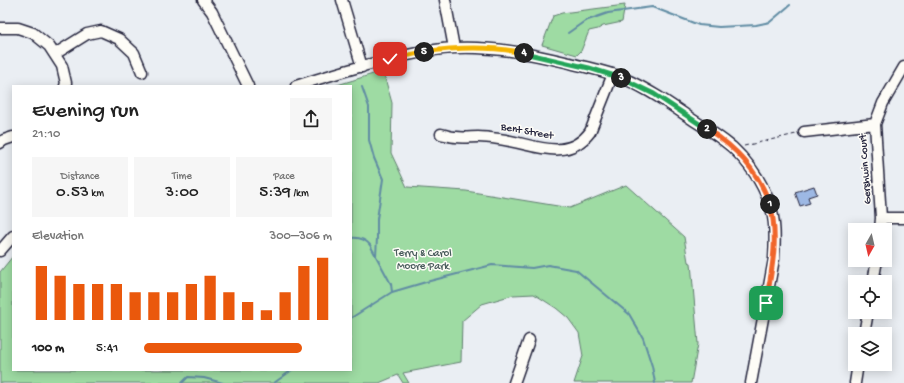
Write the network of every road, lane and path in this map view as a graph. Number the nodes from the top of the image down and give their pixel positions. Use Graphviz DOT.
graph roads {
  1 [pos="203,0"];
  2 [pos="342,0"];
  3 [pos="445,0"];
  4 [pos="0,28"];
  5 [pos="454,48"];
  6 [pos="55,54"];
  7 [pos="904,66"];
  8 [pos="362,67"];
  9 [pos="142,72"];
  10 [pos="612,74"];
  11 [pos="65,85"];
  12 [pos="248,85"];
  13 [pos="299,85"];
  14 [pos="875,124"];
  15 [pos="804,132"];
  16 [pos="441,134"];
  17 [pos="734,149"];
  18 [pos="881,218"];
  19 [pos="904,218"];
  20 [pos="881,223"];
  21 [pos="12,237"];
  22 [pos="0,251"];
  23 [pos="529,340"];
  24 [pos="857,371"];
  25 [pos="514,383"];
  26 [pos="751,383"];
  27 [pos="855,383"];
  1 -- 12 [label="street"];
  2 -- 8 [label="street"];
  3 -- 5 [label="street"];
  4 -- 6 [label="street"];
  5 -- 8 [label="street"];
  5 -- 10 [label="street"];
  6 -- 9 [label="street"];
  6 -- 11 [label="street"];
  7 -- 14 [label="street, Gershwin Court"];
  8 -- 13 [label="street"];
  10 -- 16 [label="street, Bent Street"];
  10 -- 17 [label="street"];
  14 -- 15 [label="street"];
  14 -- 18 [label="street, Gershwin Court"];
  15 -- 17 [label="path"];
  17 -- 26 [label="street"];
  18 -- 19 [label="street"];
  18 -- 20 [label="street, Gershwin Court"];
  21 -- 22 [label="street"];
  23 -- 25 [label="street"];
  24 -- 27 [label="street"];
}
